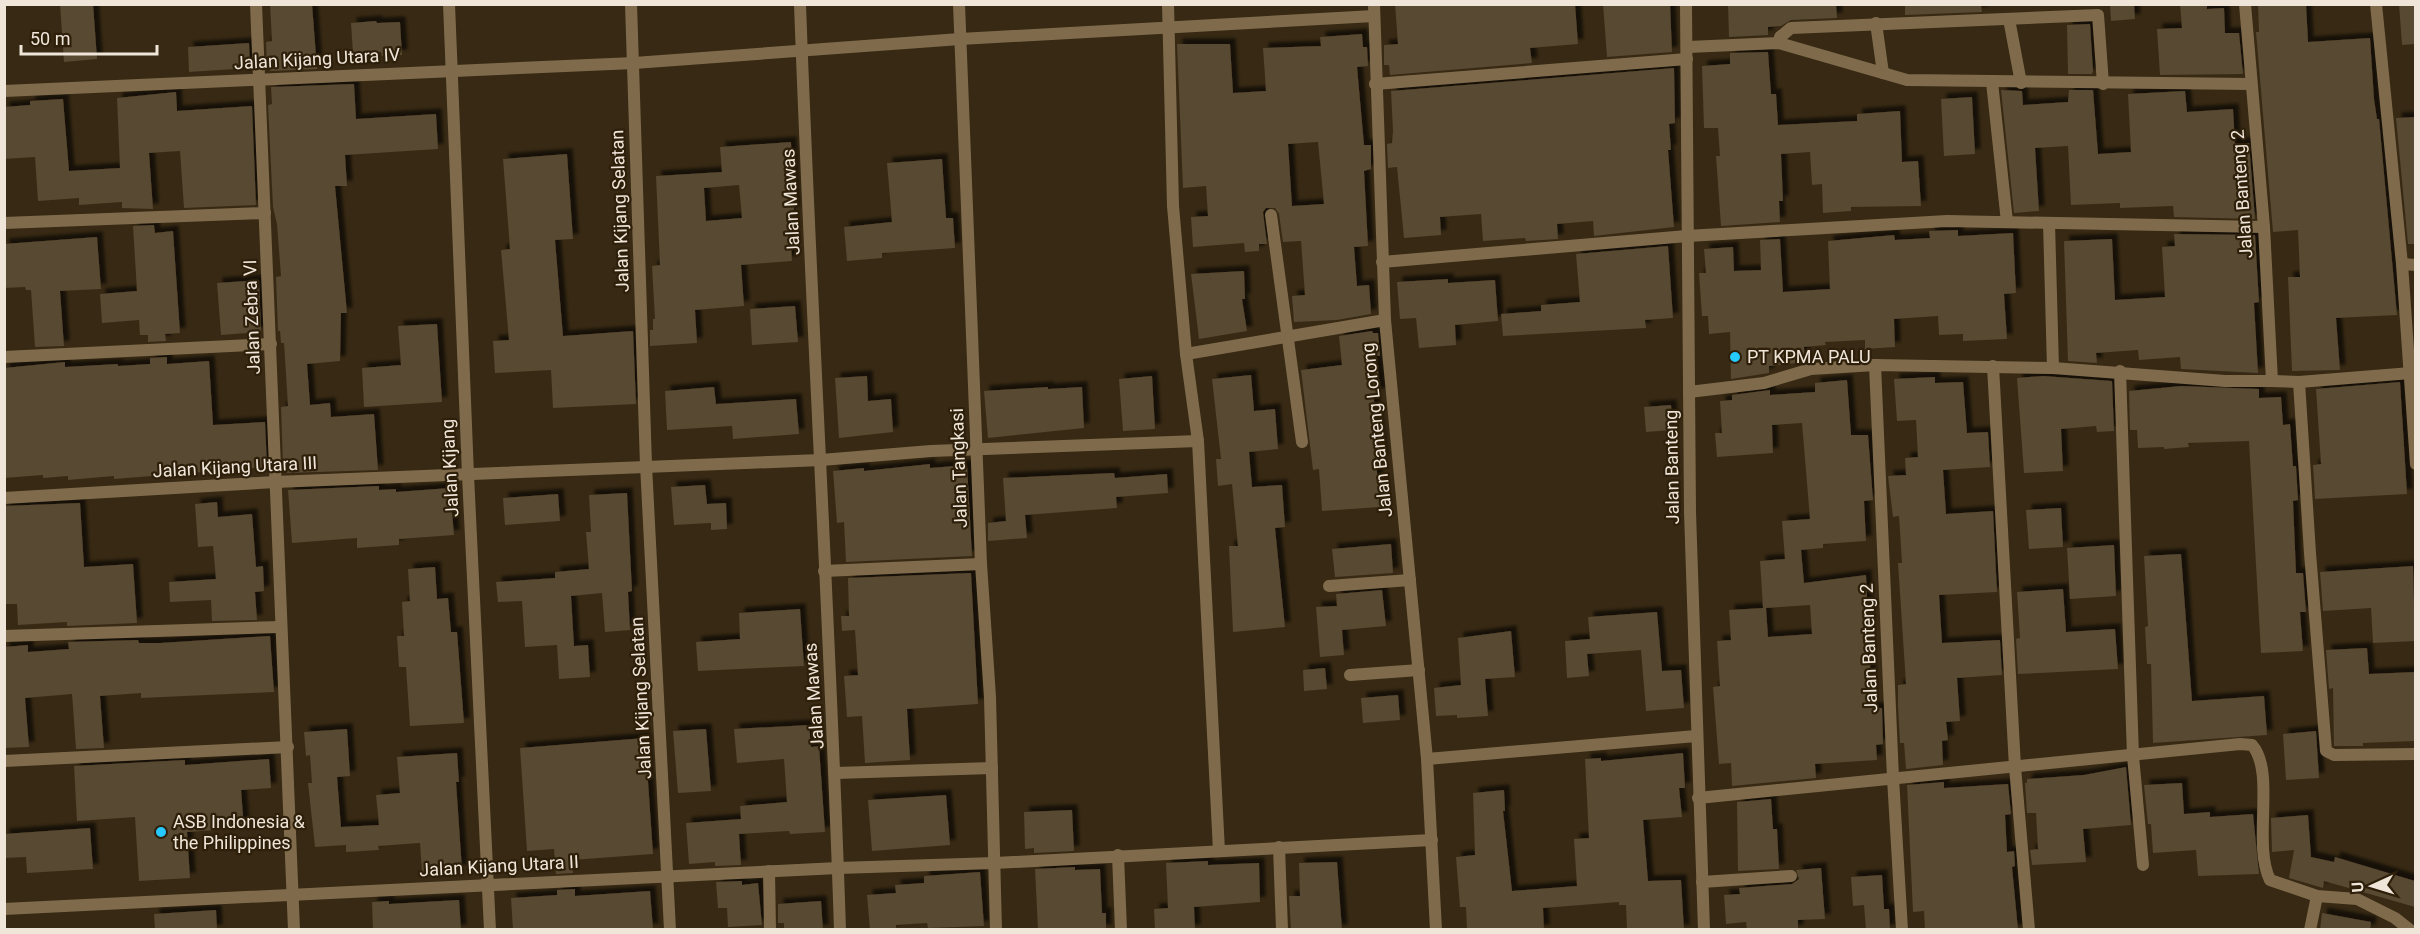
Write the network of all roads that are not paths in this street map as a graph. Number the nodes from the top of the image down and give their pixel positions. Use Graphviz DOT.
graph roads {
  1 [pos="256,4"];
  2 [pos="449,4"];
  3 [pos="631,4"];
  4 [pos="800,4"];
  5 [pos="959,4"];
  6 [pos="1168,4"];
  7 [pos="1686,4"];
  8 [pos="2245,4"];
  9 [pos="2376,4"];
  10 [pos="1374,10"];
  11 [pos="2009,19"];
  12 [pos="1876,23"];
  13 [pos="1169,29"];
  14 [pos="960,39"];
  15 [pos="1779,43"];
  16 [pos="802,51"];
  17 [pos="1687,53"];
  18 [pos="634,63"];
  19 [pos="451,70"];
  20 [pos="1883,73"];
  21 [pos="259,80"];
  22 [pos="1992,82"];
  23 [pos="2021,83"];
  24 [pos="1375,84"];
  25 [pos="2103,84"];
  26 [pos="2251,84"];
  27 [pos="4,91"];
  28 [pos="265,213"];
  29 [pos="1271,215"];
  30 [pos="2007,222"];
  31 [pos="4,223"];
  32 [pos="2049,223"];
  33 [pos="2264,227"];
  34 [pos="1687,236"];
  35 [pos="1382,262"];
  36 [pos="2402,264"];
  37 [pos="2415,265"];
  38 [pos="1385,320"];
  39 [pos="1289,335"];
  40 [pos="271,344"];
  41 [pos="1186,354"];
  42 [pos="4,357"];
  43 [pos="1875,364"];
  44 [pos="1993,366"];
  45 [pos="2053,368"];
  46 [pos="2120,371"];
  47 [pos="2411,373"];
  48 [pos="2272,381"];
  49 [pos="2299,382"];
  50 [pos="1689,392"];
  51 [pos="1198,441"];
  52 [pos="1302,442"];
  53 [pos="976,450"];
  54 [pos="821,460"];
  55 [pos="2415,464"];
  56 [pos="646,465"];
  57 [pos="468,475"];
  58 [pos="275,482"];
  59 [pos="4,498"];
  60 [pos="981,564"];
  61 [pos="824,571"];
  62 [pos="1410,580"];
  63 [pos="1329,586"];
  64 [pos="280,627"];
  65 [pos="4,636"];
  66 [pos="1419,670"];
  67 [pos="1350,675"];
  68 [pos="1696,736"];
  69 [pos="288,747"];
  70 [pos="2415,754"];
  71 [pos="2133,756"];
  72 [pos="1427,759"];
  73 [pos="4,762"];
  74 [pos="2015,767"];
  75 [pos="992,768"];
  76 [pos="836,773"];
  77 [pos="1893,778"];
  78 [pos="1698,798"];
  79 [pos="1432,840"];
  80 [pos="1279,847"];
  81 [pos="1219,851"];
  82 [pos="1118,855"];
  83 [pos="995,863"];
  84 [pos="2143,865"];
  85 [pos="838,868"];
  86 [pos="769,871"];
  87 [pos="668,876"];
  88 [pos="1791,876"];
  89 [pos="1702,882"];
  90 [pos="488,884"];
  91 [pos="292,894"];
  92 [pos="2317,896"];
  93 [pos="4,909"];
  94 [pos="294,930"];
  95 [pos="490,930"];
  96 [pos="670,930"];
  97 [pos="770,930"];
  98 [pos="840,930"];
  99 [pos="996,930"];
  100 [pos="1121,930"];
  101 [pos="1282,930"];
  102 [pos="1436,930"];
  103 [pos="1704,930"];
  104 [pos="1902,930"];
  105 [pos="2029,930"];
  106 [pos="2310,930"];
  107 [pos="2410,930"];
  1 -- 21 [label="street, Jalan Zebra VI"];
  2 -- 19 [label="street, Jalan Kijang"];
  3 -- 18 [label="street, Jalan Kijang Selatan"];
  4 -- 16 [label="street, Jalan Mawas"];
  5 -- 14 [label="street, Jalan Tangkasi"];
  6 -- 13 [label="street"];
  7 -- 17 [label="street, Jalan Banteng"];
  8 -- 26 [label="street, Jalan Banteng 2"];
  9 -- 36 [label="street"];
  10 -- 13 [label="street, Jalan Banteng Lorong"];
  10 -- 24 [label="street, Jalan Banteng Lorong"];
  11 -- 12 [label="street"];
  11 -- 23 [label="street"];
  11 -- 25 [label="street"];
  12 -- 15 [label="street"];
  12 -- 20 [label="street"];
  13 -- 14 [label="street, Jalan Banteng Lorong"];
  13 -- 41 [label="street"];
  14 -- 16 [label="street"];
  14 -- 53 [label="street, Jalan Tangkasi"];
  15 -- 17 [label="street"];
  15 -- 20 [label="street"];
  16 -- 18 [label="street"];
  16 -- 54 [label="street, Jalan Mawas"];
  17 -- 24 [label="street"];
  17 -- 34 [label="street, Jalan Banteng"];
  18 -- 19 [label="street"];
  18 -- 56 [label="street, Jalan Kijang Selatan"];
  19 -- 21 [label="street, Jalan Kijang Utara IV"];
  19 -- 57 [label="street, Jalan Kijang"];
  20 -- 22 [label="street"];
  21 -- 27 [label="street, Jalan Kijang Utara IV"];
  21 -- 28 [label="street, Jalan Zebra VI"];
  22 -- 23 [label="street"];
  22 -- 30 [label="street"];
  23 -- 25 [label="street"];
  24 -- 35 [label="street, Jalan Banteng Lorong"];
  25 -- 26 [label="street"];
  26 -- 33 [label="street, Jalan Banteng 2"];
  28 -- 31 [label="street"];
  28 -- 40 [label="street, Jalan Zebra VI"];
  29 -- 39 [label="street"];
  30 -- 32 [label="street"];
  30 -- 34 [label="street"];
  32 -- 33 [label="street"];
  32 -- 45 [label="street"];
  33 -- 48 [label="street, Jalan Banteng 2"];
  34 -- 35 [label="street"];
  34 -- 50 [label="street, Jalan Banteng"];
  35 -- 38 [label="street, Jalan Banteng Lorong"];
  36 -- 37 [label="street"];
  36 -- 47 [label="street"];
  38 -- 39 [label="street"];
  38 -- 62 [label="street, Jalan Banteng Lorong"];
  39 -- 41 [label="street"];
  39 -- 52 [label="street"];
  40 -- 42 [label="street"];
  40 -- 58 [label="street, Jalan Zebra VI"];
  41 -- 51 [label="street"];
  43 -- 44 [label="street"];
  43 -- 50 [label="street"];
  43 -- 77 [label="street, Jalan Banteng 2"];
  44 -- 45 [label="street"];
  44 -- 74 [label="street"];
  45 -- 46 [label="street"];
  46 -- 48 [label="street"];
  46 -- 71 [label="street"];
  47 -- 49 [label="street"];
  47 -- 55 [label="street"];
  48 -- 49 [label="street"];
  49 -- 70 [label="street"];
  50 -- 68 [label="street, Jalan Banteng"];
  51 -- 53 [label="street"];
  51 -- 81 [label="street"];
  53 -- 54 [label="street"];
  53 -- 60 [label="street, Jalan Tangkasi"];
  54 -- 56 [label="street"];
  54 -- 61 [label="street, Jalan Mawas"];
  56 -- 57 [label="street"];
  56 -- 87 [label="street, Jalan Kijang Selatan"];
  57 -- 58 [label="street, Jalan Kijang Utara III"];
  57 -- 90 [label="street, Jalan Kijang"];
  58 -- 59 [label="street, Jalan Kijang Utara III"];
  58 -- 64 [label="street, Jalan Zebra VI"];
  60 -- 61 [label="street"];
  60 -- 75 [label="street, Jalan Tangkasi"];
  61 -- 76 [label="street, Jalan Mawas"];
  62 -- 63 [label="street"];
  62 -- 66 [label="street, Jalan Banteng Lorong"];
  64 -- 65 [label="street"];
  64 -- 69 [label="street, Jalan Zebra VI"];
  66 -- 67 [label="street"];
  66 -- 72 [label="street, Jalan Banteng Lorong"];
  68 -- 72 [label="street"];
  68 -- 78 [label="street, Jalan Banteng"];
  69 -- 73 [label="street"];
  69 -- 91 [label="street, Jalan Zebra VI"];
  71 -- 74 [label="street"];
  71 -- 84 [label="street"];
  71 -- 92 [label="street"];
  72 -- 79 [label="street, Jalan Banteng Lorong"];
  74 -- 77 [label="street"];
  74 -- 105 [label="street"];
  75 -- 76 [label="street"];
  75 -- 83 [label="street, Jalan Tangkasi"];
  76 -- 85 [label="street, Jalan Mawas"];
  77 -- 78 [label="street"];
  77 -- 104 [label="street, Jalan Banteng 2"];
  78 -- 89 [label="street, Jalan Banteng"];
  79 -- 80 [label="street"];
  79 -- 102 [label="street, Jalan Banteng Lorong"];
  80 -- 81 [label="street"];
  80 -- 101 [label="street"];
  81 -- 82 [label="street"];
  82 -- 83 [label="street"];
  82 -- 100 [label="street"];
  83 -- 85 [label="street, Jalan Kijang Utara II"];
  83 -- 99 [label="street, Jalan Tangkasi"];
  85 -- 86 [label="street, Jalan Kijang Utara II"];
  85 -- 98 [label="street, Jalan Mawas"];
  86 -- 87 [label="street, Jalan Kijang Utara II"];
  86 -- 97 [label="street"];
  87 -- 90 [label="street, Jalan Kijang Utara II"];
  87 -- 96 [label="street, Jalan Kijang Selatan"];
  88 -- 89 [label="street"];
  89 -- 103 [label="street, Jalan Banteng"];
  90 -- 91 [label="street, Jalan Kijang Utara II"];
  90 -- 95 [label="street, Jalan Kijang"];
  91 -- 93 [label="street, Jalan Kijang Utara II"];
  91 -- 94 [label="street, Jalan Zebra VI"];
  92 -- 106 [label="street"];
  92 -- 107 [label="street"];
}
